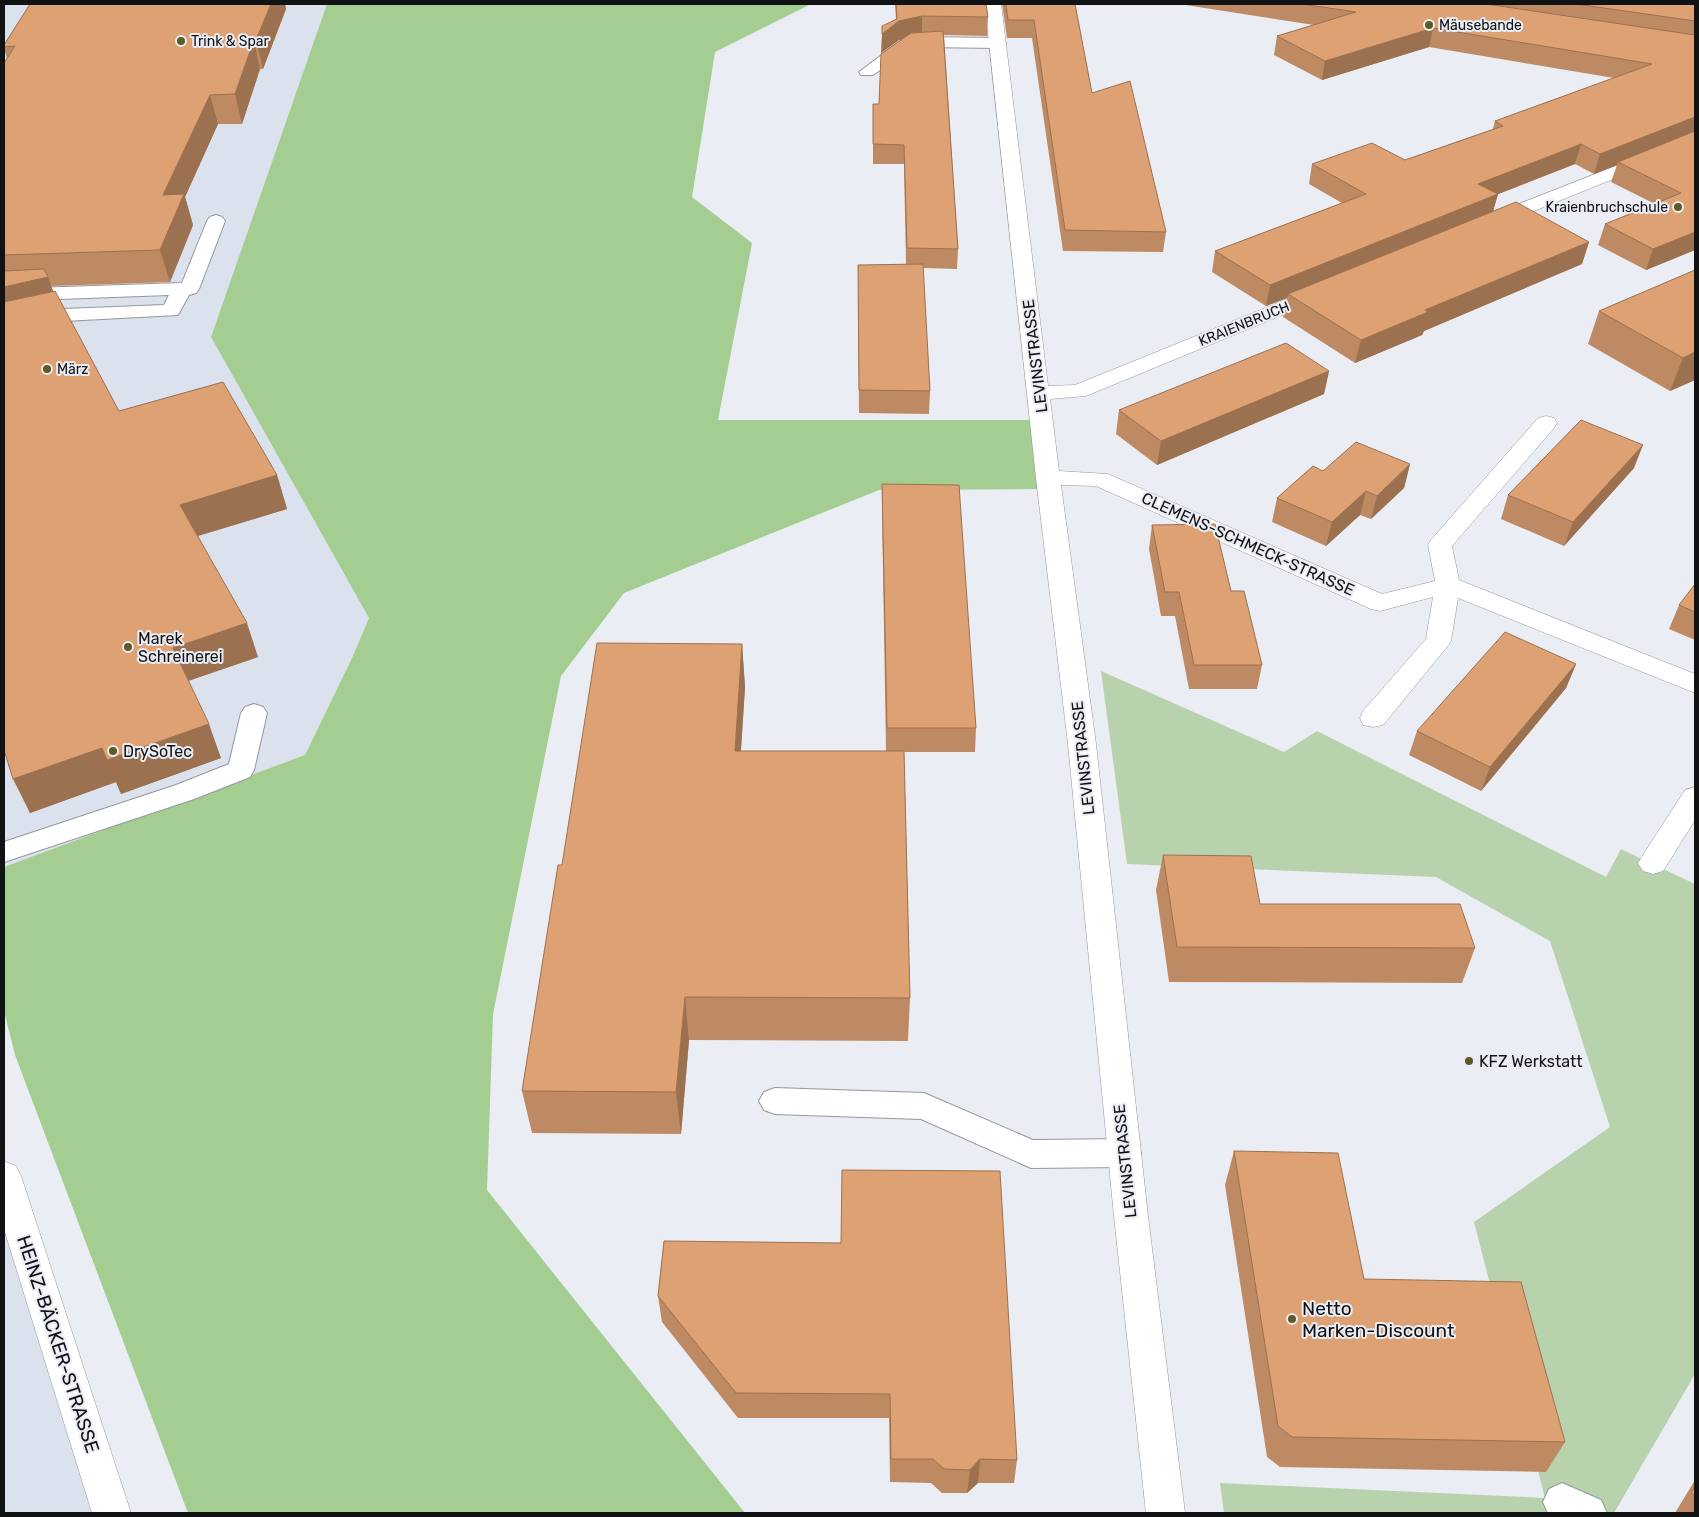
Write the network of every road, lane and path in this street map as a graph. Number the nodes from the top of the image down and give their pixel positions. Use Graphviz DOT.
graph roads {
  1 [pos="993,4"];
  2 [pos="998,43"];
  3 [pos="867,72"];
  4 [pos="1695,140"];
  5 [pos="216,221"];
  6 [pos="1475,229"];
  7 [pos="1337,285"];
  8 [pos="182,289"];
  9 [pos="4,295"];
  10 [pos="4,329"];
  11 [pos="1039,393"];
  12 [pos="1546,423"];
  13 [pos="1048,478"];
  14 [pos="1448,585"];
  15 [pos="1695,684"];
  16 [pos="254,713"];
  17 [pos="1373,718"];
  18 [pos="1695,797"];
  19 [pos="4,852"];
  20 [pos="1653,863"];
  21 [pos="775,1101"];
  22 [pos="1124,1153"];
  23 [pos="4,1179"];
  24 [pos="112,1513"];
  25 [pos="1166,1513"];
  1 -- 2 [label="street, LEVINSTRASSE"];
  2 -- 3 [label="lane"];
  2 -- 11 [label="street, LEVINSTRASSE"];
  4 -- 6 [label="street"];
  5 -- 8 [label="lane"];
  7 -- 11 [label="street, KRAIENBRUCH"];
  8 -- 9 [label="lane"];
  8 -- 10 [label="lane"];
  11 -- 13 [label="street, LEVINSTRASSE"];
  12 -- 14 [label="street"];
  13 -- 14 [label="street, CLEMENS-SCHMECK-STRASSE"];
  13 -- 22 [label="street, LEVINSTRASSE"];
  14 -- 15 [label="street"];
  14 -- 17 [label="street"];
  16 -- 19 [label="lane"];
  18 -- 20 [label="street"];
  21 -- 22 [label="lane"];
  22 -- 25 [label="street, LEVINSTRASSE"];
  23 -- 24 [label="street, HEINZ-BÄCKER-STRASSE"];
}
